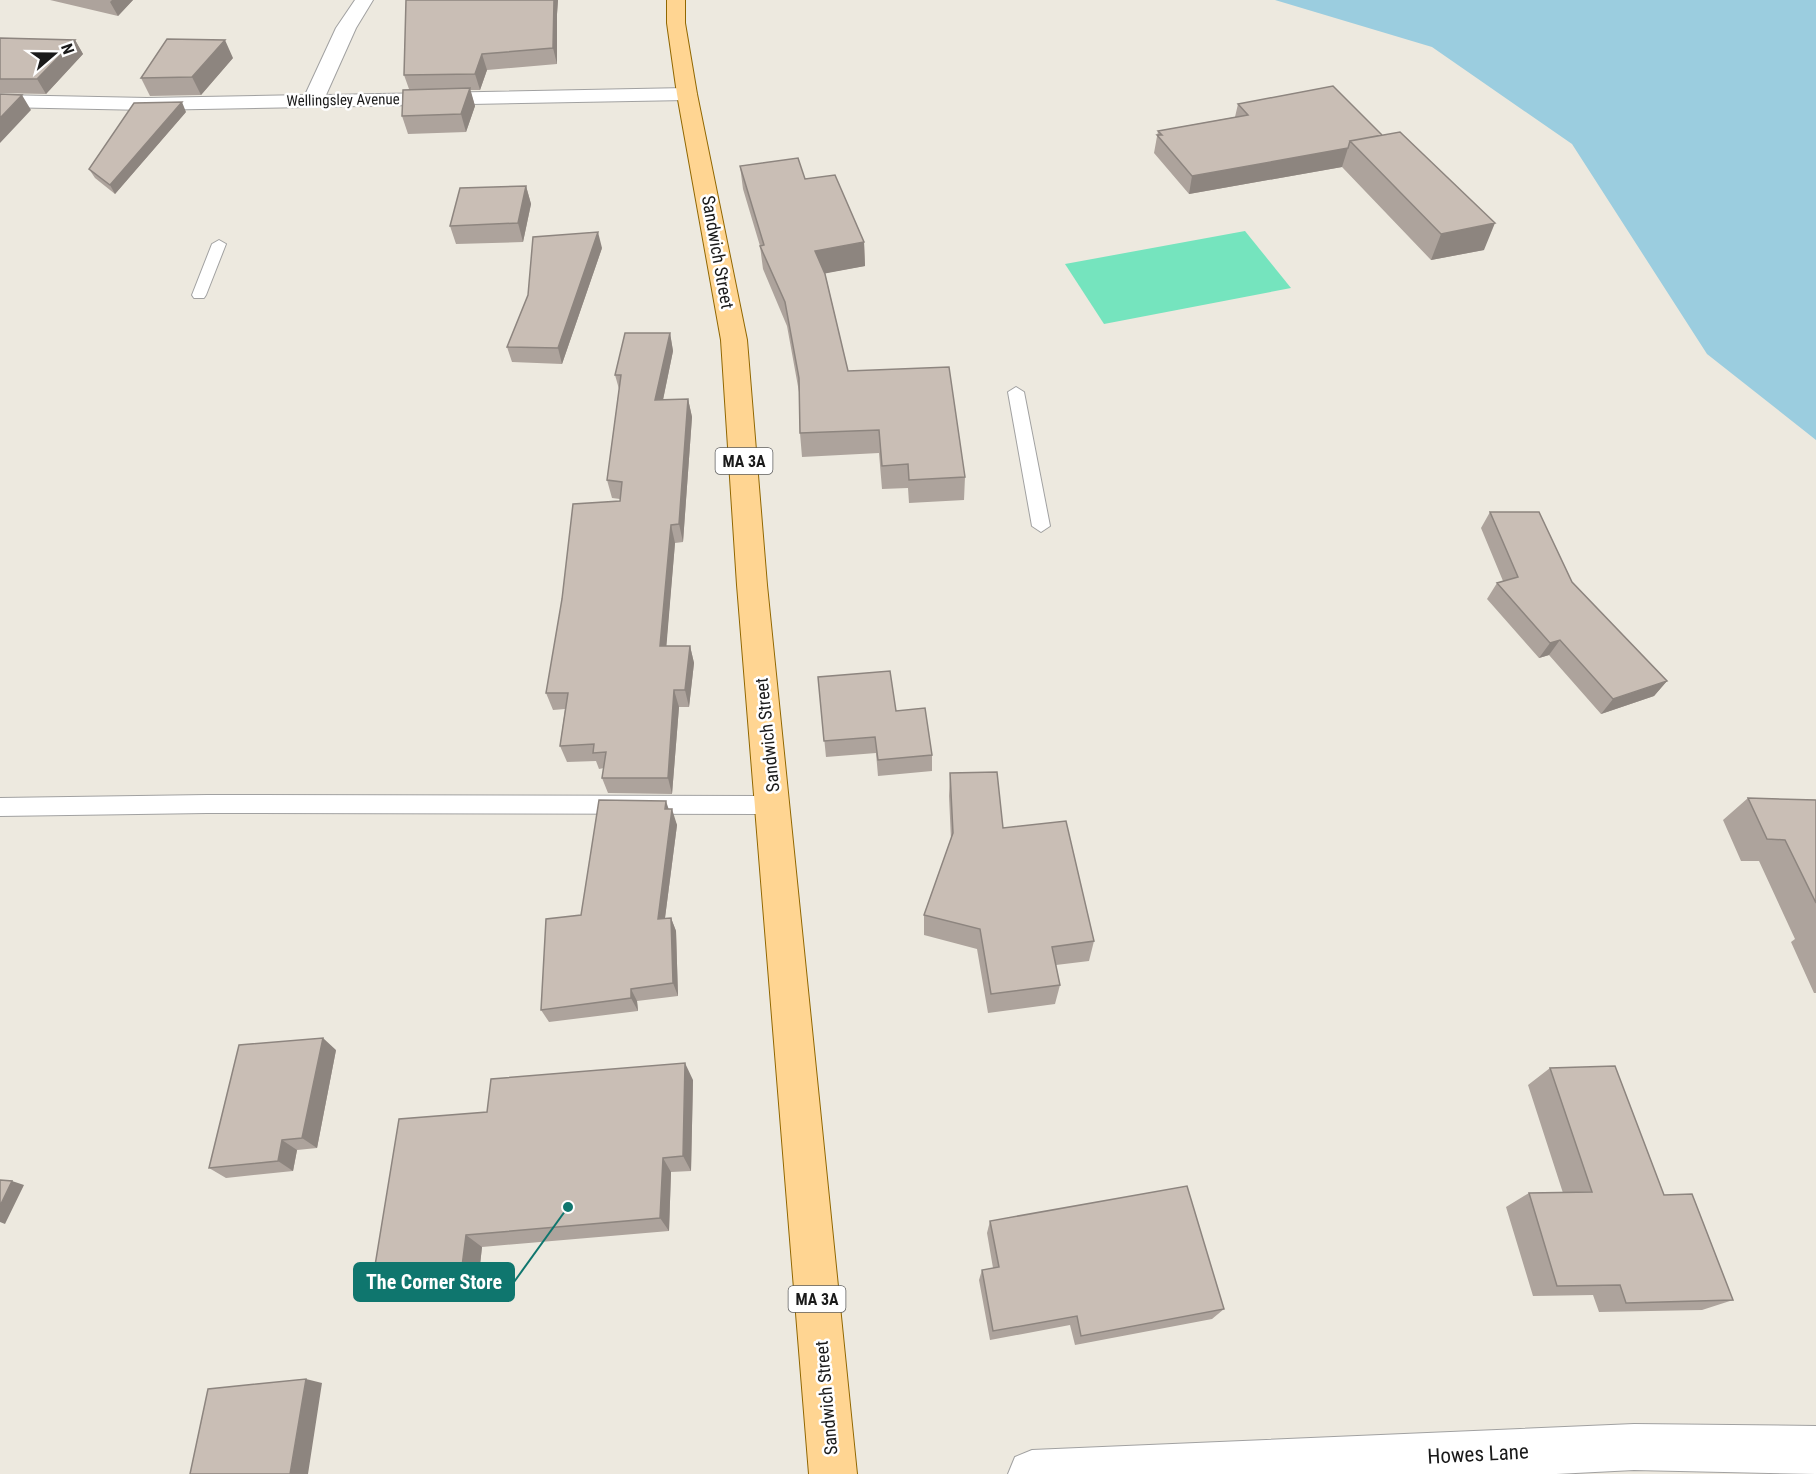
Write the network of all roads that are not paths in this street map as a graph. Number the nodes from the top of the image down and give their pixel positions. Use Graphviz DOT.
graph roads {
  1 [pos="364,0"];
  2 [pos="676,0"];
  3 [pos="687,94"];
  4 [pos="313,100"];
  5 [pos="0,101"];
  6 [pos="219,244"];
  7 [pos="199,295"];
  8 [pos="1016,392"];
  9 [pos="1041,526"];
  10 [pos="774,805"];
  11 [pos="0,807"];
  12 [pos="1816,1449"];
  13 [pos="833,1474"];
  14 [pos="1032,1474"];
  1 -- 4 [label="street"];
  2 -- 3 [label="main road, Sandwich Street / MA 3A"];
  3 -- 4 [label="street, Wellingsley Avenue"];
  3 -- 10 [label="main road, Sandwich Street / MA 3A"];
  4 -- 5 [label="street, Wellingsley Avenue"];
  6 -- 7 [label="lane"];
  8 -- 9 [label="lane"];
  10 -- 11 [label="lane"];
  10 -- 13 [label="main road, Sandwich Street / MA 3A"];
  12 -- 14 [label="street, Howes Lane"];
}
